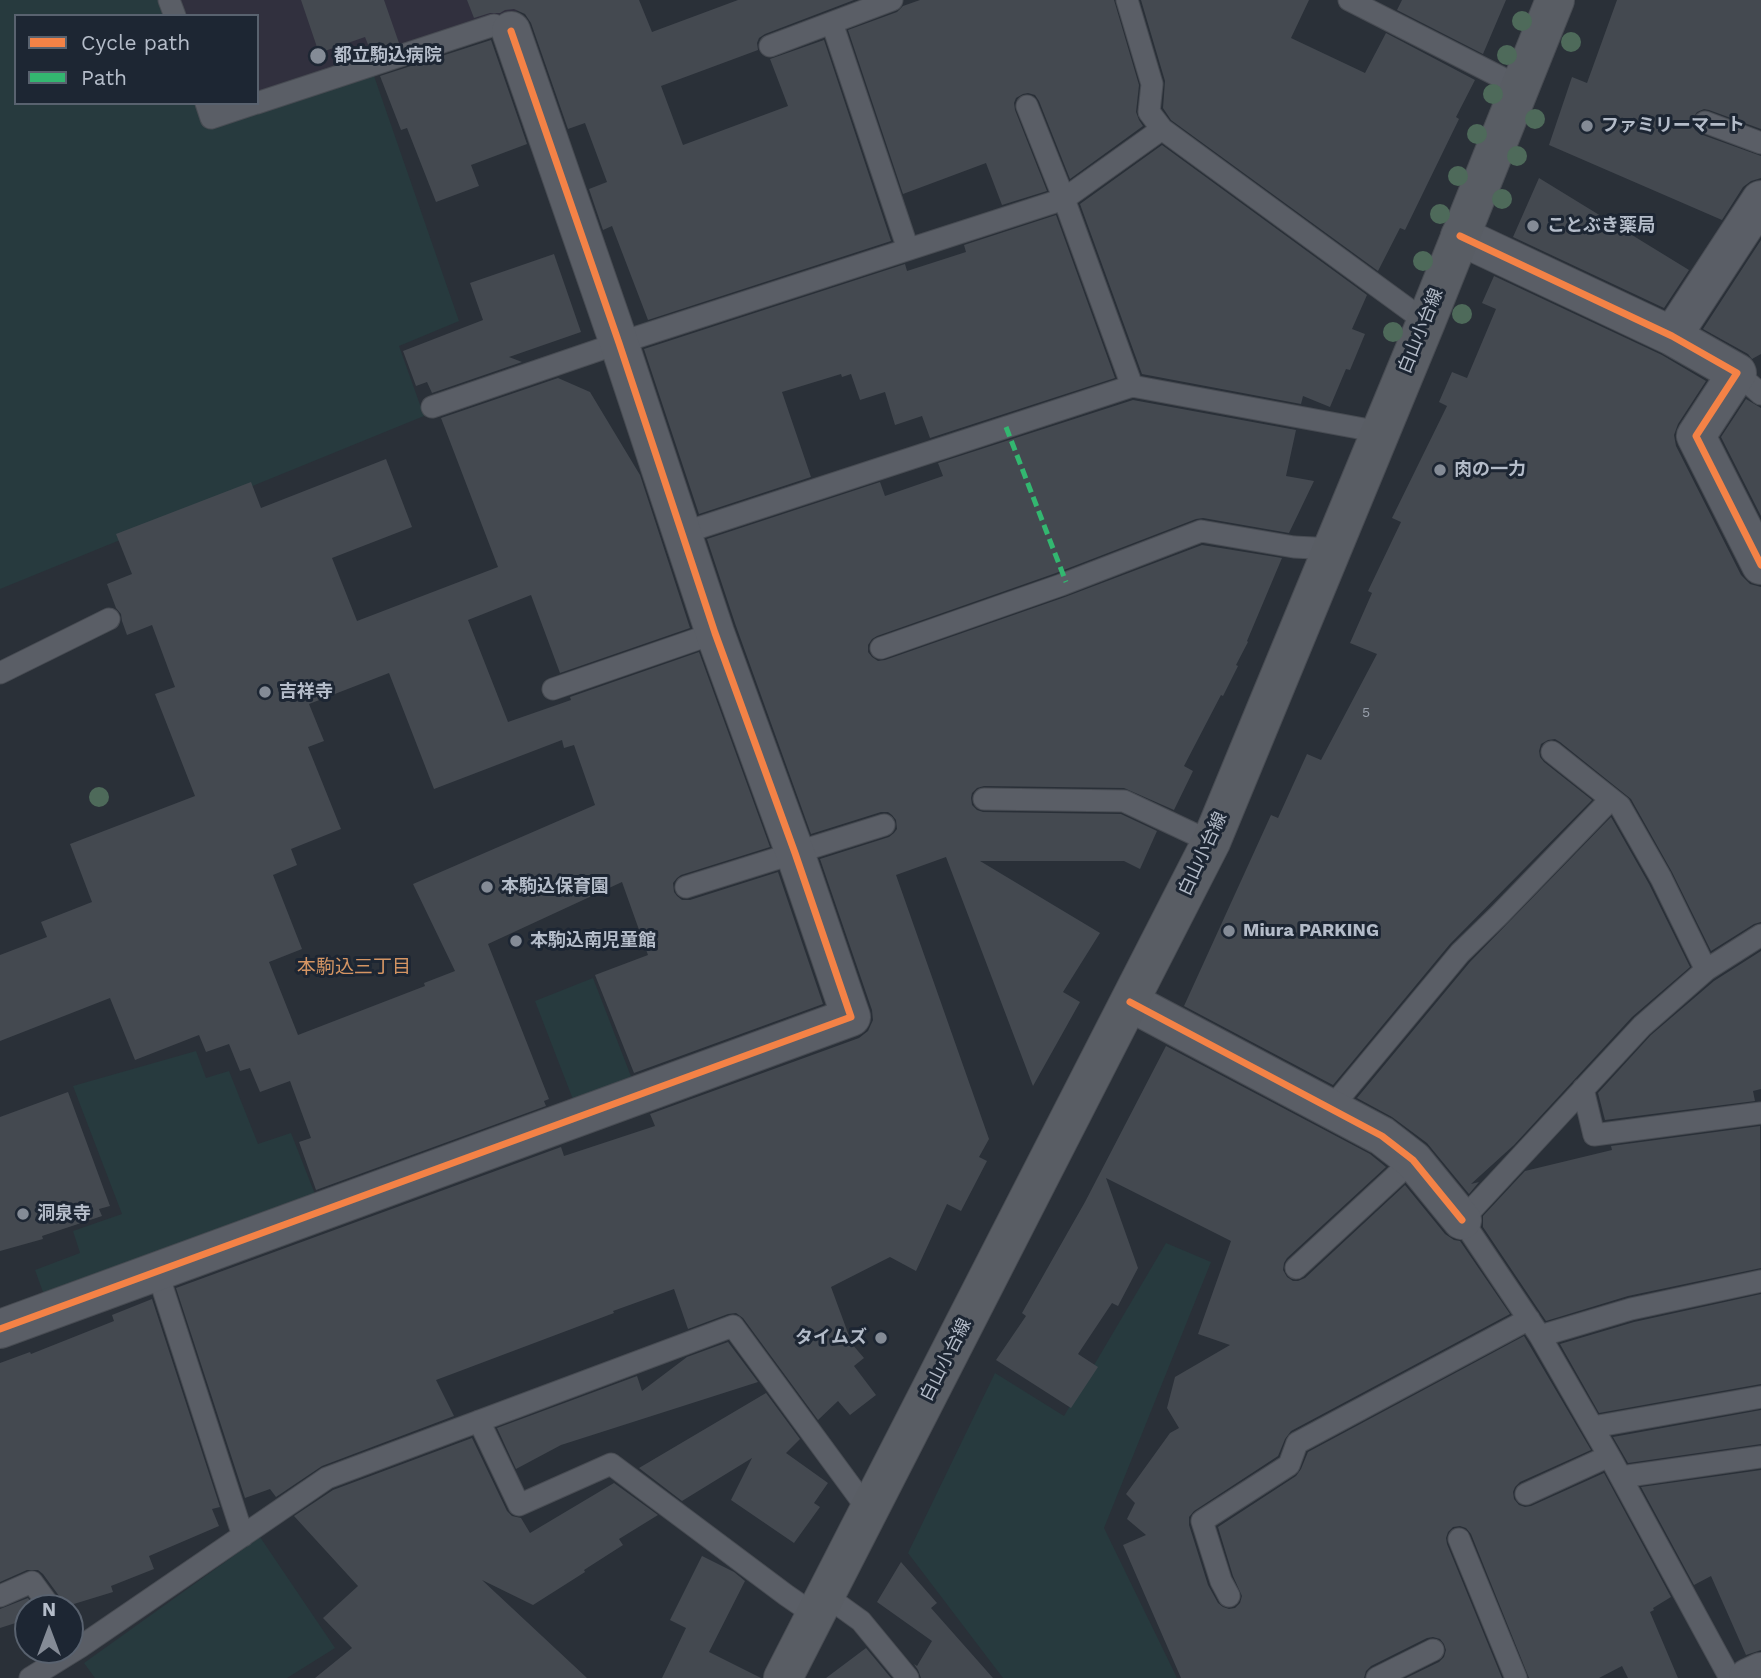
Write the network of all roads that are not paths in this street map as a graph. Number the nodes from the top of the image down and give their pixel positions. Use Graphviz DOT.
graph roads {
  1 [pos="892,0"];
  2 [pos="1127,0"];
  3 [pos="1349,0"];
  4 [pos="1555,0"];
  5 [pos="832,23"];
  6 [pos="511,31"];
  7 [pos="770,46"];
  8 [pos="1520,87"];
  9 [pos="259,102"];
  10 [pos="207,105"];
  11 [pos="251,105"];
  12 [pos="1027,106"];
  13 [pos="1705,122"];
  14 [pos="1162,129"];
  15 [pos="1761,143"];
  16 [pos="1064,199"];
  17 [pos="1761,200"];
  18 [pos="1460,236"];
  19 [pos="908,249"];
  20 [pos="1426,322"];
  21 [pos="1672,336"];
  22 [pos="618,343"];
  23 [pos="1749,384"];
  24 [pos="1132,386"];
  25 [pos="432,407"];
  26 [pos="1380,432"];
  27 [pos="683,533"];
  28 [pos="1333,549"];
  29 [pos="1761,565"];
  30 [pos="109,619"];
  31 [pos="715,633"];
  32 [pos="881,648"];
  33 [pos="0,673"];
  34 [pos="553,689"];
  35 [pos="1552,752"];
  36 [pos="984,799"];
  37 [pos="1611,799"];
  38 [pos="884,825"];
  39 [pos="1211,842"];
  40 [pos="795,853"];
  41 [pos="686,887"];
  42 [pos="1761,935"];
  43 [pos="1706,970"];
  44 [pos="1130,1002"];
  45 [pos="1583,1089"];
  46 [pos="1331,1108"];
  47 [pos="1761,1113"];
  48 [pos="1413,1160"];
  49 [pos="1462,1220"];
  50 [pos="1296,1268"];
  51 [pos="158,1272"];
  52 [pos="1761,1281"];
  53 [pos="1534,1327"];
  54 [pos="0,1329"];
  55 [pos="1761,1397"];
  56 [pos="479,1421"];
  57 [pos="1593,1427"];
  58 [pos="1609,1456"];
  59 [pos="1761,1457"];
  60 [pos="1621,1477"];
  61 [pos="1526,1494"];
  62 [pos="869,1511"];
  63 [pos="243,1536"];
  64 [pos="1458,1539"];
  65 [pos="41,1594"];
  66 [pos="0,1596"];
  67 [pos="1228,1596"];
  68 [pos="820,1605"];
  69 [pos="84,1634"];
  70 [pos="1433,1650"];
  71 [pos="47,1664"];
  72 [pos="1761,1672"];
  73 [pos="30,1678"];
  74 [pos="783,1678"];
  75 [pos="908,1678"];
  76 [pos="1377,1678"];
  77 [pos="1516,1678"];
  78 [pos="1730,1678"];
  79 [pos="1748,1678"];
  1 -- 5 [label="lane"];
  2 -- 14 [label="lane"];
  3 -- 8 [label="lane"];
  4 -- 8 [label="main road, 白山小台線"];
  5 -- 7 [label="lane"];
  5 -- 19 [label="lane"];
  6 -- 9 [label="lane"];
  6 -- 22 [label="street"];
  8 -- 18 [label="main road, 白山小台線"];
  10 -- 11 [label="lane"];
  12 -- 16 [label="lane"];
  13 -- 15 [label="lane"];
  14 -- 16 [label="lane"];
  14 -- 20 [label="lane"];
  16 -- 19 [label="lane"];
  16 -- 24 [label="lane"];
  17 -- 21 [label="street"];
  18 -- 20 [label="main road, 白山小台線"];
  18 -- 21 [label="street"];
  19 -- 22 [label="lane"];
  20 -- 26 [label="main road, 白山小台線"];
  21 -- 23 [label="street"];
  22 -- 25 [label="lane"];
  22 -- 27 [label="street"];
  23 -- 29 [label="street"];
  24 -- 26 [label="lane"];
  24 -- 27 [label="lane"];
  26 -- 28 [label="main road, 白山小台線"];
  27 -- 31 [label="street"];
  28 -- 32 [label="lane"];
  28 -- 39 [label="main road, 白山小台線"];
  30 -- 33 [label="lane"];
  31 -- 34 [label="lane"];
  31 -- 40 [label="street"];
  35 -- 37 [label="lane"];
  36 -- 39 [label="lane"];
  37 -- 43 [label="lane"];
  37 -- 46 [label="lane"];
  38 -- 40 [label="lane"];
  39 -- 44 [label="main road, 白山小台線"];
  40 -- 41 [label="lane"];
  40 -- 51 [label="street"];
  42 -- 43 [label="lane"];
  43 -- 45 [label="lane"];
  44 -- 46 [label="street"];
  44 -- 62 [label="main road, 白山小台線"];
  45 -- 47 [label="lane"];
  45 -- 49 [label="lane"];
  46 -- 48 [label="street"];
  48 -- 49 [label="street"];
  48 -- 50 [label="lane"];
  49 -- 53 [label="lane"];
  51 -- 54 [label="street"];
  51 -- 63 [label="lane"];
  52 -- 53 [label="lane"];
  53 -- 57 [label="lane"];
  53 -- 67 [label="lane"];
  55 -- 57 [label="lane"];
  56 -- 62 [label="lane"];
  56 -- 63 [label="lane"];
  56 -- 68 [label="lane"];
  57 -- 58 [label="lane"];
  58 -- 60 [label="lane"];
  58 -- 61 [label="lane"];
  59 -- 60 [label="lane"];
  60 -- 78 [label="lane"];
  62 -- 68 [label="main road, 白山小台線"];
  63 -- 69 [label="lane"];
  64 -- 77 [label="lane"];
  65 -- 66 [label="lane"];
  68 -- 74 [label="main road, 白山小台線"];
  68 -- 75 [label="lane"];
  70 -- 76 [label="lane"];
  71 -- 73 [label="lane"];
  72 -- 79 [label="street"];
}
